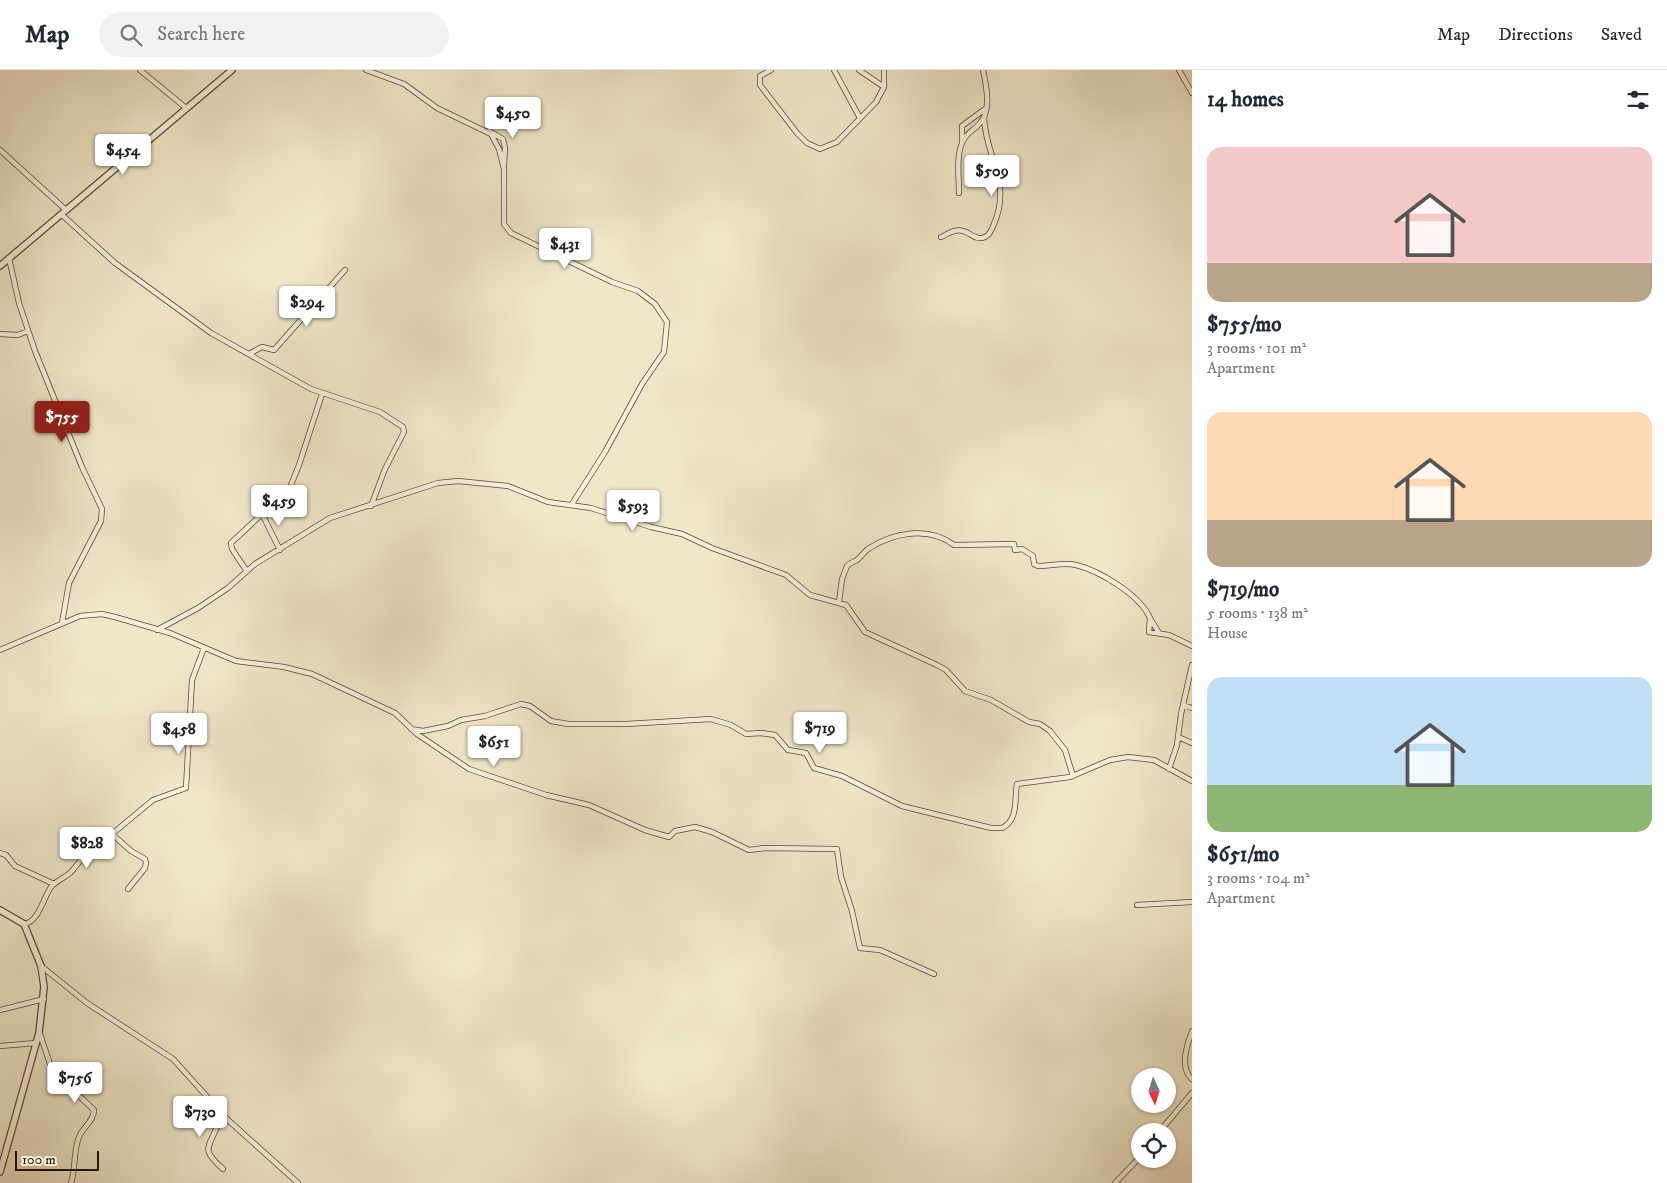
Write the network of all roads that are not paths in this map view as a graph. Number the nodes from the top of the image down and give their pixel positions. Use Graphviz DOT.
graph roads {
  1 [pos="140,70"];
  2 [pos="232,70"];
  3 [pos="366,70"];
  4 [pos="772,70"];
  5 [pos="834,70"];
  6 [pos="859,70"];
  7 [pos="884,70"];
  8 [pos="983,70"];
  9 [pos="1179,70"];
  10 [pos="884,87"];
  11 [pos="1192,93"];
  12 [pos="186,108"];
  13 [pos="986,108"];
  14 [pos="860,118"];
  15 [pos="984,118"];
  16 [pos="962,144"];
  17 [pos="0,150"];
  18 [pos="959,193"];
  19 [pos="64,212"];
  20 [pos="941,237"];
  21 [pos="9,258"];
  22 [pos="0,266"];
  23 [pos="345,270"];
  24 [pos="28,330"];
  25 [pos="0,334"];
  26 [pos="249,354"];
  27 [pos="322,394"];
  28 [pos="572,504"];
  29 [pos="370,506"];
  30 [pos="262,514"];
  31 [pos="280,550"];
  32 [pos="246,570"];
  33 [pos="839,602"];
  34 [pos="1151,620"];
  35 [pos="62,624"];
  36 [pos="158,630"];
  37 [pos="1159,633"];
  38 [pos="1192,646"];
  39 [pos="204,648"];
  40 [pos="0,650"];
  41 [pos="1192,665"];
  42 [pos="1190,682"];
  43 [pos="1183,706"];
  44 [pos="1192,708"];
  45 [pos="411,729"];
  46 [pos="1178,737"];
  47 [pos="1192,742"];
  48 [pos="1169,769"];
  49 [pos="1073,776"];
  50 [pos="1192,781"];
  51 [pos="112,834"];
  52 [pos="0,853"];
  53 [pos="54,884"];
  54 [pos="128,889"];
  55 [pos="1192,902"];
  56 [pos="1137,905"];
  57 [pos="0,910"];
  58 [pos="24,924"];
  59 [pos="42,966"];
  60 [pos="934,974"];
  61 [pos="44,999"];
  62 [pos="0,1010"];
  63 [pos="1192,1031"];
  64 [pos="39,1033"];
  65 [pos="36,1043"];
  66 [pos="0,1046"];
  67 [pos="1192,1079"];
  68 [pos="1192,1093"];
  69 [pos="206,1096"];
  70 [pos="1167,1123"];
  71 [pos="1131,1166"];
  72 [pos="223,1169"];
  73 [pos="0,1172"];
  74 [pos="71,1183"];
  75 [pos="298,1183"];
  76 [pos="1115,1183"];
  1 -- 12 [label="street"];
  2 -- 12 [label="street"];
  3 -- 28 [label="street"];
  4 -- 14 [label="street"];
  5 -- 14 [label="street"];
  6 -- 10 [label="street"];
  7 -- 10 [label="street"];
  8 -- 13 [label="street"];
  9 -- 11 [label="street"];
  10 -- 14 [label="street"];
  12 -- 19 [label="street"];
  13 -- 15 [label="street"];
  13 -- 16 [label="street"];
  15 -- 16 [label="street"];
  15 -- 20 [label="street"];
  16 -- 18 [label="street"];
  17 -- 19 [label="street"];
  19 -- 21 [label="street"];
  19 -- 26 [label="street"];
  21 -- 22 [label="street"];
  21 -- 24 [label="street"];
  23 -- 26 [label="street"];
  24 -- 25 [label="street"];
  24 -- 35 [label="street"];
  26 -- 27 [label="street"];
  27 -- 29 [label="street"];
  27 -- 30 [label="street"];
  28 -- 29 [label="street"];
  28 -- 33 [label="street"];
  29 -- 31 [label="street"];
  30 -- 31 [label="street"];
  30 -- 32 [label="street"];
  31 -- 32 [label="street"];
  32 -- 36 [label="street"];
  33 -- 34 [label="street"];
  33 -- 49 [label="street"];
  34 -- 37 [label="street"];
  34 -- 37 [label="street"];
  35 -- 36 [label="street"];
  35 -- 40 [label="street"];
  36 -- 39 [label="street"];
  37 -- 38 [label="street"];
  39 -- 45 [label="street"];
  39 -- 51 [label="street"];
  41 -- 42 [label="street"];
  42 -- 43 [label="street"];
  43 -- 44 [label="street"];
  43 -- 46 [label="street"];
  45 -- 49 [label="street"];
  45 -- 60 [label="street"];
  46 -- 47 [label="street"];
  46 -- 48 [label="street"];
  48 -- 49 [label="street"];
  48 -- 50 [label="street"];
  51 -- 53 [label="street"];
  51 -- 54 [label="street"];
  52 -- 53 [label="street"];
  53 -- 58 [label="street"];
  55 -- 56 [label="street"];
  57 -- 58 [label="street"];
  58 -- 59 [label="street"];
  59 -- 61 [label="street"];
  59 -- 69 [label="street"];
  61 -- 62 [label="street"];
  61 -- 64 [label="street"];
  63 -- 67 [label="street"];
  64 -- 65 [label="street"];
  64 -- 74 [label="street"];
  65 -- 66 [label="street"];
  65 -- 73 [label="street"];
  68 -- 70 [label="street"];
  69 -- 72 [label="street"];
  69 -- 75 [label="street"];
  71 -- 76 [label="street"];
}
